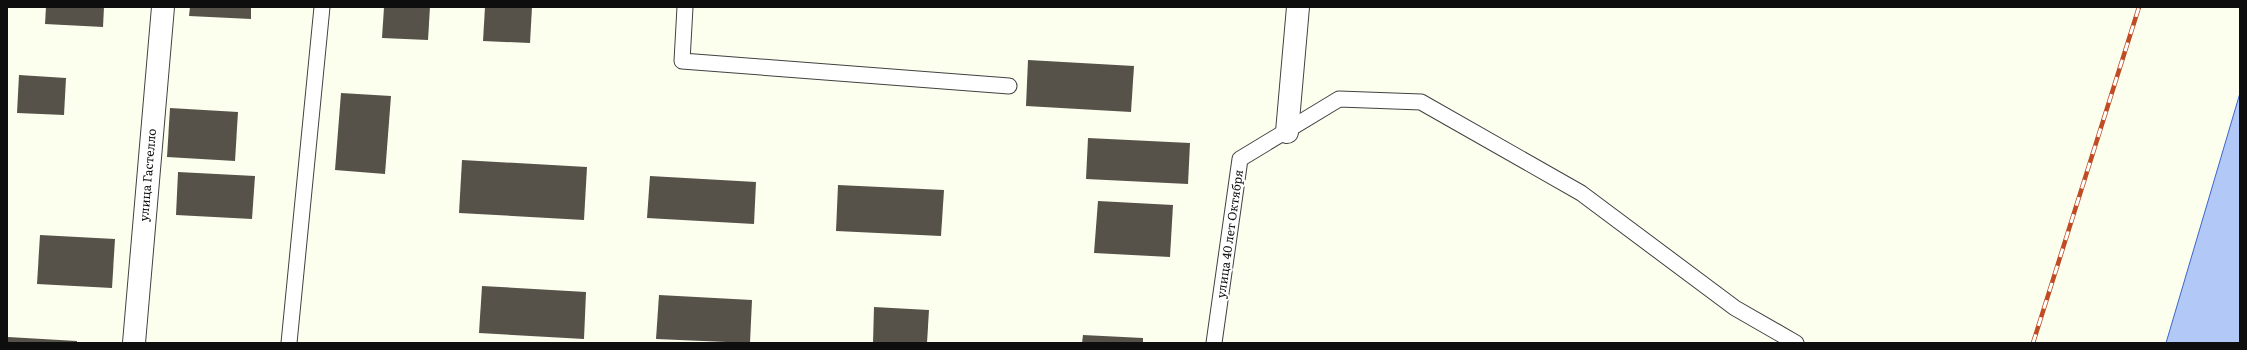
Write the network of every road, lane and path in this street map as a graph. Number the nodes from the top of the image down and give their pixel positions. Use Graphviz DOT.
graph roads {
  1 [pos="163,7"];
  2 [pos="322,7"];
  3 [pos="686,7"];
  4 [pos="1298,7"];
  5 [pos="1009,86"];
  6 [pos="1286,132"];
  7 [pos="134,343"];
  8 [pos="289,343"];
  9 [pos="1214,343"];
  10 [pos="1796,343"];
  1 -- 7 [label="street, улица Гастелло"];
  2 -- 8 [label="lane"];
  3 -- 5 [label="lane"];
  4 -- 6 [label="street"];
  6 -- 9 [label="lane, улица 40 лет Октября"];
  6 -- 10 [label="lane"];
}
